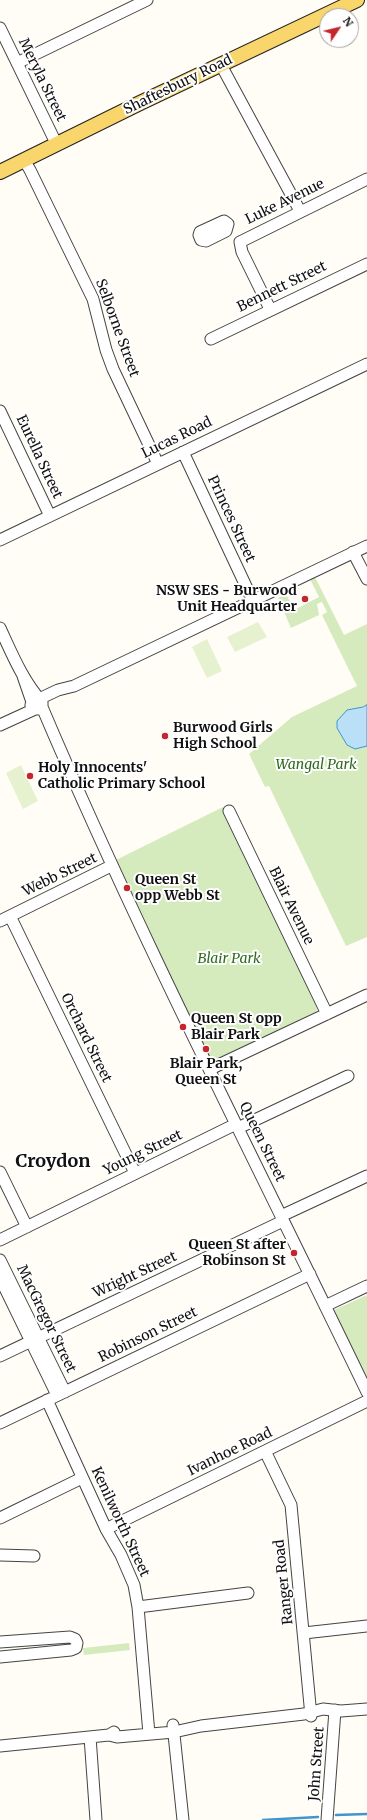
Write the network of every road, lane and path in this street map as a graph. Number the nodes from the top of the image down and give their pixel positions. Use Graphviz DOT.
graph roads {
  1 [pos="147,0"];
  2 [pos="348,2"];
  3 [pos="0,28"];
  4 [pos="17,62"];
  5 [pos="221,65"];
  6 [pos="57,145"];
  7 [pos="24,160"];
  8 [pos="0,172"];
  9 [pos="367,179"];
  10 [pos="300,211"];
  11 [pos="227,229"];
  12 [pos="240,242"];
  13 [pos="367,264"];
  14 [pos="270,309"];
  15 [pos="211,339"];
  16 [pos="367,364"];
  17 [pos="0,411"];
  18 [pos="183,452"];
  19 [pos="158,464"];
  20 [pos="50,516"];
  21 [pos="0,540"];
  22 [pos="367,546"];
  23 [pos="353,552"];
  24 [pos="367,579"];
  25 [pos="252,599"];
  26 [pos="0,628"];
  27 [pos="37,704"];
  28 [pos="0,719"];
  29 [pos="0,725"];
  30 [pos="229,811"];
  31 [pos="111,866"];
  32 [pos="10,916"];
  33 [pos="0,921"];
  34 [pos="367,995"];
  35 [pos="327,1014"];
  36 [pos="210,1069"];
  37 [pos="348,1076"];
  38 [pos="237,1126"];
  39 [pos="0,1172"];
  40 [pos="135,1173"];
  41 [pos="367,1176"];
  42 [pos="282,1218"];
  43 [pos="27,1227"];
  44 [pos="0,1240"];
  45 [pos="0,1260"];
  46 [pos="310,1274"];
  47 [pos="0,1278"];
  48 [pos="367,1286"];
  49 [pos="325,1306"];
  50 [pos="34,1340"];
  51 [pos="0,1356"];
  52 [pos="367,1392"];
  53 [pos="61,1393"];
  54 [pos="47,1400"];
  55 [pos="367,1401"];
  56 [pos="0,1423"];
  57 [pos="265,1451"];
  58 [pos="82,1478"];
  59 [pos="0,1518"];
  60 [pos="106,1529"];
  61 [pos="0,1555"];
  62 [pos="34,1556"];
  63 [pos="248,1593"];
  64 [pos="138,1608"];
  65 [pos="367,1626"];
  66 [pos="304,1633"];
  67 [pos="0,1642"];
  68 [pos="0,1657"];
  69 [pos="367,1709"];
  70 [pos="337,1711"];
  71 [pos="309,1714"];
  72 [pos="174,1728"];
  73 [pos="149,1731"];
  74 [pos="90,1736"];
  75 [pos="0,1746"];
  76 [pos="96,1820"];
  77 [pos="183,1820"];
  78 [pos="328,1820"];
  1 -- 4 [label="street"];
  2 -- 5 [label="main road, Shaftesbury Road"];
  3 -- 4 [label="street, Meryla Street"];
  4 -- 6 [label="street, Meryla Street"];
  5 -- 6 [label="main road, Shaftesbury Road"];
  5 -- 10 [label="street"];
  6 -- 7 [label="main road, Shaftesbury Road"];
  7 -- 8 [label="main road, Shaftesbury Road"];
  7 -- 19 [label="street, Selborne Street"];
  9 -- 10 [label="street, Luke Avenue"];
  10 -- 12 [label="street, Luke Avenue"];
  11 -- 12 [label="street"];
  12 -- 14 [label="street, Luke Avenue"];
  13 -- 14 [label="street, Bennett Street"];
  14 -- 15 [label="street, Bennett Street"];
  16 -- 18 [label="street, Lucas Road"];
  17 -- 20 [label="street, Eurella Street"];
  18 -- 19 [label="street, Lucas Road"];
  18 -- 25 [label="street, Princes Street"];
  19 -- 20 [label="street, Lucas Road"];
  20 -- 21 [label="street, Lucas Road"];
  22 -- 23 [label="street"];
  23 -- 24 [label="street"];
  23 -- 25 [label="street"];
  25 -- 27 [label="street"];
  26 -- 27 [label="street, Queen Street"];
  27 -- 28 [label="street"];
  27 -- 29 [label="street"];
  27 -- 31 [label="street, Queen Street"];
  30 -- 35 [label="street, Blair Avenue"];
  31 -- 32 [label="street, Webb Street"];
  31 -- 36 [label="street, Queen Street"];
  32 -- 33 [label="street, Webb Street"];
  32 -- 40 [label="street, Orchard Street"];
  34 -- 35 [label="street"];
  35 -- 36 [label="street"];
  36 -- 38 [label="street, Queen Street"];
  37 -- 38 [label="street, Young Street"];
  38 -- 40 [label="street, Young Street"];
  38 -- 42 [label="street, Queen Street"];
  39 -- 43 [label="street"];
  40 -- 43 [label="street, Young Street"];
  41 -- 42 [label="street, Wright Street"];
  42 -- 46 [label="street, Queen Street"];
  42 -- 50 [label="street, Wright Street"];
  43 -- 44 [label="street, Young Street"];
  45 -- 50 [label="street, MacGregor Street"];
  46 -- 49 [label="street, Queen Street"];
  46 -- 53 [label="street, Robinson Street"];
  47 -- 50 [label="street, MacGregor Street"];
  48 -- 49 [label="street"];
  49 -- 52 [label="street, Queen Street"];
  50 -- 51 [label="street, Wright Street"];
  50 -- 53 [label="street, MacGregor Street"];
  53 -- 54 [label="street, Robinson Street"];
  54 -- 56 [label="street, Robinson Street"];
  54 -- 58 [label="street, Kenilworth Street"];
  55 -- 57 [label="street, Ivanhoe Road"];
  57 -- 60 [label="street, Ivanhoe Road"];
  57 -- 66 [label="street, Ranger Road"];
  58 -- 59 [label="street"];
  58 -- 60 [label="street, Kenilworth Street"];
  60 -- 64 [label="street, Kenilworth Street"];
  61 -- 62 [label="street"];
  63 -- 64 [label="street"];
  64 -- 73 [label="street, Kenilworth Street"];
  65 -- 66 [label="street"];
  66 -- 71 [label="street, Ranger Road"];
  67 -- 68 [label="street"];
  69 -- 70 [label="street"];
  70 -- 71 [label="street"];
  70 -- 78 [label="street, John Street"];
  71 -- 72 [label="street"];
  72 -- 73 [label="street"];
  72 -- 77 [label="street"];
  73 -- 74 [label="street"];
  74 -- 75 [label="street"];
  74 -- 76 [label="street"];
}
